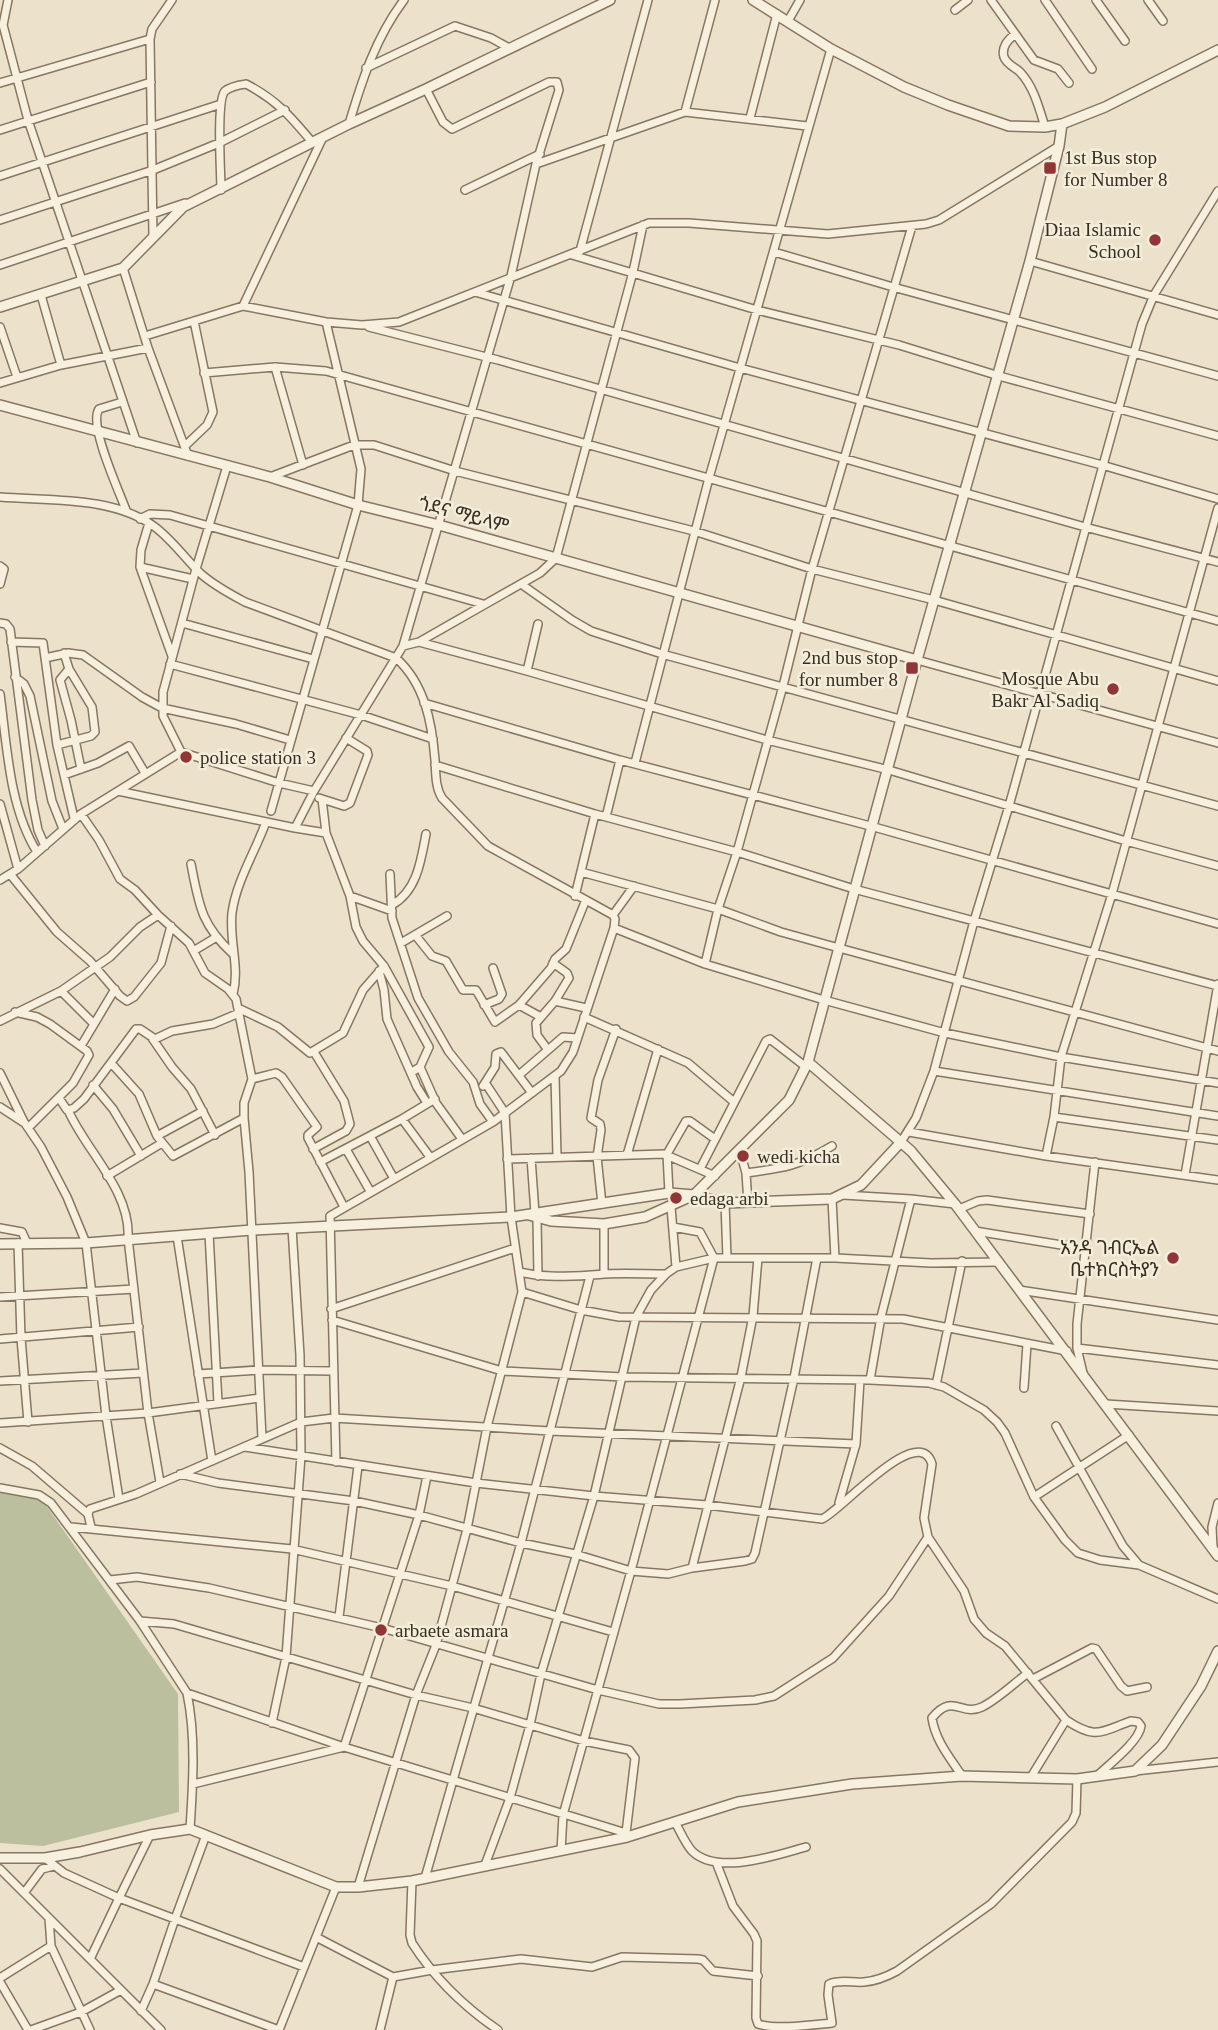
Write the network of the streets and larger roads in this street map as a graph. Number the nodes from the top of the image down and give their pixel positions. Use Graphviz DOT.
graph roads {
  1 [pos="8,0"];
  2 [pos="172,0"];
  3 [pos="404,0"];
  4 [pos="610,0"];
  5 [pos="648,0"];
  6 [pos="715,0"];
  7 [pos="754,0"];
  8 [pos="800,0"];
  9 [pos="968,0"];
  10 [pos="991,0"];
  11 [pos="1045,0"];
  12 [pos="1096,0"];
  13 [pos="1148,0"];
  14 [pos="955,10"];
  15 [pos="777,14"];
  16 [pos="788,21"];
  17 [pos="1163,21"];
  18 [pos="1015,34"];
  19 [pos="150,38"];
  20 [pos="1125,41"];
  21 [pos="509,48"];
  22 [pos="831,49"];
  23 [pos="1218,50"];
  24 [pos="366,68"];
  25 [pos="1092,69"];
  26 [pos="16,76"];
  27 [pos="151,82"];
  28 [pos="0,83"];
  29 [pos="1069,83"];
  30 [pos="426,89"];
  31 [pos="221,104"];
  32 [pos="285,110"];
  33 [pos="685,112"];
  34 [pos="750,118"];
  35 [pos="28,120"];
  36 [pos="349,124"];
  37 [pos="1062,124"];
  38 [pos="807,126"];
  39 [pos="151,127"];
  40 [pos="1045,127"];
  41 [pos="0,130"];
  42 [pos="613,136"];
  43 [pos="323,137"];
  44 [pos="312,142"];
  45 [pos="219,143"];
  46 [pos="1059,146"];
  47 [pos="540,154"];
  48 [pos="41,162"];
  49 [pos="536,164"];
  50 [pos="153,170"];
  51 [pos="0,176"];
  52 [pos="221,190"];
  53 [pos="465,190"];
  54 [pos="1218,191"];
  55 [pos="199,199"];
  56 [pos="55,204"];
  57 [pos="152,214"];
  58 [pos="0,220"];
  59 [pos="643,225"];
  60 [pos="912,226"];
  61 [pos="780,230"];
  62 [pos="153,236"];
  63 [pos="69,242"];
  64 [pos="580,251"];
  65 [pos="774,252"];
  66 [pos="571,255"];
  67 [pos="1030,261"];
  68 [pos="0,265"];
  69 [pos="123,268"];
  70 [pos="633,272"];
  71 [pos="511,276"];
  72 [pos="81,281"];
  73 [pos="893,287"];
  74 [pos="474,292"];
  75 [pos="1154,295"];
  76 [pos="41,296"];
  77 [pos="504,300"];
  78 [pos="243,306"];
  79 [pos="0,307"];
  80 [pos="757,310"];
  81 [pos="1218,315"];
  82 [pos="1013,320"];
  83 [pos="194,321"];
  84 [pos="326,322"];
  85 [pos="362,325"];
  86 [pos="0,327"];
  87 [pos="616,331"];
  88 [pos="145,336"];
  89 [pos="878,340"];
  90 [pos="148,348"];
  91 [pos="1134,354"];
  92 [pos="106,355"];
  93 [pos="488,358"];
  94 [pos="61,365"];
  95 [pos="275,366"];
  96 [pos="740,368"];
  97 [pos="204,373"];
  98 [pos="340,375"];
  99 [pos="999,376"];
  100 [pos="1218,376"];
  101 [pos="17,377"];
  102 [pos="0,383"];
  103 [pos="600,390"];
  104 [pos="860,401"];
  105 [pos="122,402"];
  106 [pos="0,405"];
  107 [pos="1119,409"];
  108 [pos="472,413"];
  109 [pos="725,424"];
  110 [pos="98,433"];
  111 [pos="982,434"];
  112 [pos="1218,436"];
  113 [pos="137,443"];
  114 [pos="587,445"];
  115 [pos="185,446"];
  116 [pos="354,446"];
  117 [pos="188,456"];
  118 [pos="845,459"];
  119 [pos="303,464"];
  120 [pos="1102,465"];
  121 [pos="227,466"];
  122 [pos="455,471"];
  123 [pos="270,477"];
  124 [pos="709,478"];
  125 [pos="965,493"];
  126 [pos="0,498"];
  127 [pos="1218,499"];
  128 [pos="572,500"];
  129 [pos="358,505"];
  130 [pos="1218,508"];
  131 [pos="126,510"];
  132 [pos="830,512"];
  133 [pos="140,519"];
  134 [pos="149,523"];
  135 [pos="209,525"];
  136 [pos="439,525"];
  137 [pos="1085,527"];
  138 [pos="694,531"];
  139 [pos="950,545"];
  140 [pos="556,558"];
  141 [pos="1206,559"];
  142 [pos="1218,562"];
  143 [pos="340,563"];
  144 [pos="0,566"];
  145 [pos="140,567"];
  146 [pos="196,569"];
  147 [pos="812,569"];
  148 [pos="193,579"];
  149 [pos="1071,581"];
  150 [pos="0,584"];
  151 [pos="521,584"];
  152 [pos="421,586"];
  153 [pos="679,592"];
  154 [pos="934,600"];
  155 [pos="483,604"];
  156 [pos="1190,613"];
  157 [pos="1218,621"];
  158 [pos="0,623"];
  159 [pos="183,623"];
  160 [pos="538,624"];
  161 [pos="797,625"];
  162 [pos="321,629"];
  163 [pos="1055,636"];
  164 [pos="11,642"];
  165 [pos="419,642"];
  166 [pos="403,646"];
  167 [pos="64,653"];
  168 [pos="662,654"];
  169 [pos="45,658"];
  170 [pos="396,658"];
  171 [pos="313,659"];
  172 [pos="171,660"];
  173 [pos="918,660"];
  174 [pos="69,669"];
  175 [pos="1174,670"];
  176 [pos="527,671"];
  177 [pos="15,677"];
  178 [pos="1218,681"];
  179 [pos="783,686"];
  180 [pos="1039,693"];
  181 [pos="0,696"];
  182 [pos="17,696"];
  183 [pos="303,700"];
  184 [pos="424,702"];
  185 [pos="162,708"];
  186 [pos="648,708"];
  187 [pos="52,712"];
  188 [pos="36,714"];
  189 [pos="361,715"];
  190 [pos="902,719"];
  191 [pos="1159,727"];
  192 [pos="346,738"];
  193 [pos="76,739"];
  194 [pos="433,739"];
  195 [pos="290,740"];
  196 [pos="767,740"];
  197 [pos="1218,743"];
  198 [pos="57,745"];
  199 [pos="181,752"];
  200 [pos="1022,753"];
  201 [pos="620,760"];
  202 [pos="635,763"];
  203 [pos="435,765"];
  204 [pos="81,769"];
  205 [pos="889,770"];
  206 [pos="145,774"];
  207 [pos="64,775"];
  208 [pos="279,783"];
  209 [pos="1142,785"];
  210 [pos="118,791"];
  211 [pos="313,793"];
  212 [pos="752,796"];
  213 [pos="322,799"];
  214 [pos="0,804"];
  215 [pos="1009,806"];
  216 [pos="1218,806"];
  217 [pos="271,811"];
  218 [pos="595,814"];
  219 [pos="78,816"];
  220 [pos="606,817"];
  221 [pos="266,822"];
  222 [pos="874,827"];
  223 [pos="295,828"];
  224 [pos="63,829"];
  225 [pos="326,834"];
  226 [pos="426,834"];
  227 [pos="1126,841"];
  228 [pos="45,846"];
  229 [pos="37,852"];
  230 [pos="737,852"];
  231 [pos="992,861"];
  232 [pos="191,864"];
  233 [pos="1218,866"];
  234 [pos="18,869"];
  235 [pos="581,872"];
  236 [pos="10,874"];
  237 [pos="390,874"];
  238 [pos="0,880"];
  239 [pos="634,886"];
  240 [pos="854,889"];
  241 [pos="1112,894"];
  242 [pos="350,896"];
  243 [pos="575,896"];
  244 [pos="585,902"];
  245 [pos="392,908"];
  246 [pos="718,909"];
  247 [pos="158,915"];
  248 [pos="613,915"];
  249 [pos="447,916"];
  250 [pos="974,921"];
  251 [pos="1218,925"];
  252 [pos="171,926"];
  253 [pos="614,928"];
  254 [pos="416,936"];
  255 [pos="215,938"];
  256 [pos="401,943"];
  257 [pos="839,948"];
  258 [pos="195,950"];
  259 [pos="1093,953"];
  260 [pos="234,954"];
  261 [pos="553,963"];
  262 [pos="705,964"];
  263 [pos="95,967"];
  264 [pos="493,968"];
  265 [pos="381,969"];
  266 [pos="958,980"];
  267 [pos="1218,985"];
  268 [pos="115,989"];
  269 [pos="61,991"];
  270 [pos="233,994"];
  271 [pos="418,998"];
  272 [pos="824,1000"];
  273 [pos="555,1001"];
  274 [pos="484,1004"];
  275 [pos="406,1005"];
  276 [pos="519,1006"];
  277 [pos="239,1010"];
  278 [pos="1075,1011"];
  279 [pos="15,1012"];
  280 [pos="585,1013"];
  281 [pos="541,1017"];
  282 [pos="0,1021"];
  283 [pos="94,1024"];
  284 [pos="616,1030"];
  285 [pos="945,1033"];
  286 [pos="152,1038"];
  287 [pos="577,1038"];
  288 [pos="81,1046"];
  289 [pos="1206,1048"];
  290 [pos="548,1049"];
  291 [pos="658,1049"];
  292 [pos="1218,1051"];
  293 [pos="314,1052"];
  294 [pos="1061,1058"];
  295 [pos="111,1063"];
  296 [pos="807,1064"];
  297 [pos="420,1067"];
  298 [pos="934,1071"];
  299 [pos="412,1072"];
  300 [pos="0,1073"];
  301 [pos="519,1075"];
  302 [pos="555,1076"];
  303 [pos="252,1079"];
  304 [pos="1200,1080"];
  305 [pos="1218,1083"];
  306 [pos="93,1084"];
  307 [pos="486,1084"];
  308 [pos="477,1091"];
  309 [pos="1057,1091"];
  310 [pos="532,1093"];
  311 [pos="59,1098"];
  312 [pos="431,1101"];
  313 [pos="734,1102"];
  314 [pos="0,1107"];
  315 [pos="68,1110"];
  316 [pos="203,1111"];
  317 [pos="1197,1112"];
  318 [pos="505,1113"];
  319 [pos="1054,1116"];
  320 [pos="1218,1116"];
  321 [pos="244,1118"];
  322 [pos="402,1119"];
  323 [pos="493,1122"];
  324 [pos="26,1125"];
  325 [pos="909,1132"];
  326 [pos="215,1135"];
  327 [pos="370,1136"];
  328 [pos="337,1137"];
  329 [pos="1193,1137"];
  330 [pos="463,1139"];
  331 [pos="715,1139"];
  332 [pos="159,1140"];
  333 [pos="1218,1140"];
  334 [pos="901,1142"];
  335 [pos="832,1146"];
  336 [pos="313,1149"];
  337 [pos="344,1149"];
  338 [pos="740,1151"];
  339 [pos="667,1154"];
  340 [pos="627,1155"];
  341 [pos="141,1156"];
  342 [pos="557,1156"];
  343 [pos="1046,1156"];
  344 [pos="430,1157"];
  345 [pos="597,1157"];
  346 [pos="531,1158"];
  347 [pos="507,1159"];
  348 [pos="1096,1162"];
  349 [pos="320,1163"];
  350 [pos="700,1169"];
  351 [pos="746,1173"];
  352 [pos="1185,1175"];
  353 [pos="107,1176"];
  354 [pos="715,1176"];
  355 [pos="393,1177"];
  356 [pos="1218,1180"];
  357 [pos="370,1192"];
  358 [pos="669,1193"];
  359 [pos="694,1195"];
  360 [pos="843,1195"];
  361 [pos="832,1199"];
  362 [pos="911,1199"];
  363 [pos="725,1203"];
  364 [pos="748,1203"];
  365 [pos="602,1204"];
  366 [pos="344,1207"];
  367 [pos="671,1207"];
  368 [pos="957,1207"];
  369 [pos="1090,1214"];
  370 [pos="533,1215"];
  371 [pos="511,1217"];
  372 [pos="604,1224"];
  373 [pos="331,1226"];
  374 [pos="673,1227"];
  375 [pos="0,1228"];
  376 [pos="292,1228"];
  377 [pos="252,1230"];
  378 [pos="975,1231"];
  379 [pos="209,1233"];
  380 [pos="177,1236"];
  381 [pos="128,1238"];
  382 [pos="22,1243"];
  383 [pos="86,1243"];
  384 [pos="0,1244"];
  385 [pos="515,1248"];
  386 [pos="1086,1249"];
  387 [pos="713,1258"];
  388 [pos="727,1258"];
  389 [pos="758,1258"];
  390 [pos="817,1258"];
  391 [pos="835,1258"];
  392 [pos="894,1261"];
  393 [pos="962,1261"];
  394 [pos="999,1262"];
  395 [pos="676,1267"];
  396 [pos="519,1272"];
  397 [pos="666,1273"];
  398 [pos="604,1274"];
  399 [pos="538,1276"];
  400 [pos="590,1276"];
  401 [pos="134,1289"];
  402 [pos="1019,1290"];
  403 [pos="92,1291"];
  404 [pos="522,1292"];
  405 [pos="19,1296"];
  406 [pos="0,1297"];
  407 [pos="1079,1300"];
  408 [pos="331,1309"];
  409 [pos="581,1310"];
  410 [pos="753,1316"];
  411 [pos="807,1316"];
  412 [pos="636,1317"];
  413 [pos="697,1317"];
  414 [pos="881,1317"];
  415 [pos="332,1320"];
  416 [pos="1218,1320"];
  417 [pos="139,1327"];
  418 [pos="949,1327"];
  419 [pos="96,1332"];
  420 [pos="21,1338"];
  421 [pos="0,1339"];
  422 [pos="1027,1344"];
  423 [pos="1077,1349"];
  424 [pos="1067,1351"];
  425 [pos="1218,1365"];
  426 [pos="258,1370"];
  427 [pos="217,1371"];
  428 [pos="300,1371"];
  429 [pos="333,1371"];
  430 [pos="502,1371"];
  431 [pos="143,1373"];
  432 [pos="198,1374"];
  433 [pos="1083,1374"];
  434 [pos="565,1375"];
  435 [pos="102,1376"];
  436 [pos="623,1377"];
  437 [pos="682,1377"];
  438 [pos="741,1377"];
  439 [pos="794,1378"];
  440 [pos="860,1380"];
  441 [pos="870,1380"];
  442 [pos="0,1381"];
  443 [pos="24,1381"];
  444 [pos="936,1385"];
  445 [pos="1024,1388"];
  446 [pos="260,1398"];
  447 [pos="218,1403"];
  448 [pos="1106,1404"];
  449 [pos="202,1405"];
  450 [pos="1218,1411"];
  451 [pos="148,1413"];
  452 [pos="106,1416"];
  453 [pos="334,1418"];
  454 [pos="27,1422"];
  455 [pos="301,1422"];
  456 [pos="0,1423"];
  457 [pos="1056,1426"];
  458 [pos="486,1427"];
  459 [pos="550,1431"];
  460 [pos="610,1434"];
  461 [pos="1129,1435"];
  462 [pos="668,1436"];
  463 [pos="262,1438"];
  464 [pos="725,1439"];
  465 [pos="780,1441"];
  466 [pos="856,1444"];
  467 [pos="245,1447"];
  468 [pos="0,1448"];
  469 [pos="301,1456"];
  470 [pos="212,1461"];
  471 [pos="336,1462"];
  472 [pos="358,1466"];
  473 [pos="1079,1469"];
  474 [pos="180,1474"];
  475 [pos="427,1476"];
  476 [pos="160,1482"];
  477 [pos="476,1483"];
  478 [pos="0,1488"];
  479 [pos="536,1488"];
  480 [pos="299,1494"];
  481 [pos="594,1496"];
  482 [pos="1034,1497"];
  483 [pos="119,1499"];
  484 [pos="354,1501"];
  485 [pos="649,1502"];
  486 [pos="1218,1503"];
  487 [pos="707,1505"];
  488 [pos="839,1505"];
  489 [pos="763,1512"];
  490 [pos="88,1514"];
  491 [pos="419,1515"];
  492 [pos="71,1527"];
  493 [pos="91,1527"];
  494 [pos="467,1529"];
  495 [pos="1215,1532"];
  496 [pos="928,1537"];
  497 [pos="521,1543"];
  498 [pos="292,1549"];
  499 [pos="1215,1552"];
  500 [pos="575,1554"];
  501 [pos="348,1561"];
  502 [pos="1139,1565"];
  503 [pos="692,1568"];
  504 [pos="631,1571"];
  505 [pos="400,1574"];
  506 [pos="110,1580"];
  507 [pos="452,1586"];
  508 [pos="505,1600"];
  509 [pos="1218,1600"];
  510 [pos="291,1608"];
  511 [pos="339,1617"];
  512 [pos="558,1617"];
  513 [pos="140,1621"];
  514 [pos="382,1628"];
  515 [pos="613,1632"];
  516 [pos="436,1645"];
  517 [pos="1218,1651"];
  518 [pos="286,1657"];
  519 [pos="487,1658"];
  520 [pos="541,1674"];
  521 [pos="1031,1676"];
  522 [pos="366,1679"];
  523 [pos="1147,1687"];
  524 [pos="598,1690"];
  525 [pos="187,1693"];
  526 [pos="416,1695"];
  527 [pos="473,1708"];
  528 [pos="1066,1720"];
  529 [pos="272,1723"];
  530 [pos="530,1725"];
  531 [pos="584,1741"];
  532 [pos="344,1747"];
  533 [pos="395,1762"];
  534 [pos="1218,1762"];
  535 [pos="1135,1771"];
  536 [pos="962,1776"];
  537 [pos="1031,1777"];
  538 [pos="1096,1777"];
  539 [pos="1077,1779"];
  540 [pos="453,1780"];
  541 [pos="193,1784"];
  542 [pos="510,1798"];
  543 [pos="563,1815"];
  544 [pos="675,1822"];
  545 [pos="190,1829"];
  546 [pos="150,1835"];
  547 [pos="206,1835"];
  548 [pos="626,1835"];
  549 [pos="806,1847"];
  550 [pos="561,1851"];
  551 [pos="0,1858"];
  552 [pos="46,1858"];
  553 [pos="716,1862"];
  554 [pos="485,1865"];
  555 [pos="54,1866"];
  556 [pos="1,1871"];
  557 [pos="425,1878"];
  558 [pos="412,1881"];
  559 [pos="336,1886"];
  560 [pos="358,1887"];
  561 [pos="24,1893"];
  562 [pos="119,1898"];
  563 [pos="49,1917"];
  564 [pos="175,1919"];
  565 [pos="316,1937"];
  566 [pos="51,1945"];
  567 [pos="90,1957"];
  568 [pos="304,1967"];
  569 [pos="432,1970"];
  570 [pos="758,1976"];
  571 [pos="393,1977"];
  572 [pos="0,1980"];
  573 [pos="153,1984"];
  574 [pos="121,1990"];
  575 [pos="141,2011"];
  576 [pos="80,2012"];
  577 [pos="835,2027"];
  578 [pos="30,2030"];
  579 [pos="90,2030"];
  580 [pos="161,2030"];
  581 [pos="279,2030"];
  582 [pos="380,2030"];
  583 [pos="498,2030"];
  1 -- 26 [label="street"];
  2 -- 19 [label="street"];
  3 -- 24 [label="street"];
  4 -- 21 [label="street"];
  5 -- 42 [label="street"];
  6 -- 33 [label="street"];
  7 -- 15 [label="street"];
  8 -- 16 [label="street"];
  9 -- 14 [label="street"];
  10 -- 18 [label="street"];
  11 -- 25 [label="street"];
  12 -- 20 [label="street"];
  13 -- 17 [label="street"];
  15 -- 16 [label="street"];
  15 -- 34 [label="street"];
  16 -- 22 [label="street"];
  18 -- 29 [label="street"];
  18 -- 40 [label="street"];
  19 -- 26 [label="street"];
  19 -- 27 [label="street"];
  21 -- 24 [label="street"];
  21 -- 30 [label="street"];
  22 -- 38 [label="street"];
  22 -- 40 [label="street"];
  23 -- 37 [label="street"];
  24 -- 36 [label="street"];
  26 -- 28 [label="street"];
  26 -- 35 [label="street"];
  27 -- 35 [label="street"];
  27 -- 39 [label="street"];
  30 -- 36 [label="street"];
  30 -- 47 [label="street"];
  31 -- 32 [label="street"];
  31 -- 39 [label="street"];
  31 -- 45 [label="street"];
  32 -- 44 [label="street"];
  32 -- 45 [label="street"];
  33 -- 34 [label="street"];
  33 -- 42 [label="street"];
  34 -- 38 [label="street"];
  35 -- 41 [label="street"];
  35 -- 48 [label="street"];
  36 -- 43 [label="street"];
  37 -- 40 [label="street"];
  37 -- 46 [label="street"];
  38 -- 61 [label="street"];
  39 -- 48 [label="street"];
  39 -- 50 [label="street"];
  42 -- 49 [label="street"];
  42 -- 64 [label="street"];
  43 -- 44 [label="street"];
  43 -- 78 [label="street"];
  44 -- 52 [label="street"];
  45 -- 50 [label="street"];
  45 -- 52 [label="street"];
  46 -- 60 [label="street"];
  46 -- 67 [label="street"];
  47 -- 49 [label="street"];
  47 -- 53 [label="street"];
  48 -- 51 [label="street"];
  48 -- 56 [label="street"];
  49 -- 71 [label="street"];
  50 -- 56 [label="street"];
  50 -- 57 [label="street"];
  52 -- 55 [label="street"];
  54 -- 75 [label="street"];
  55 -- 57 [label="street"];
  55 -- 62 [label="street"];
  56 -- 58 [label="street"];
  56 -- 63 [label="street"];
  57 -- 62 [label="street"];
  57 -- 63 [label="street"];
  59 -- 61 [label="street"];
  59 -- 64 [label="street"];
  59 -- 70 [label="street"];
  60 -- 61 [label="street"];
  60 -- 73 [label="street"];
  61 -- 65 [label="street"];
  62 -- 69 [label="street"];
  63 -- 68 [label="street"];
  63 -- 72 [label="street"];
  64 -- 66 [label="street"];
  65 -- 73 [label="street"];
  65 -- 80 [label="street"];
  66 -- 70 [label="street"];
  66 -- 71 [label="street"];
  67 -- 75 [label="street"];
  67 -- 82 [label="street"];
  69 -- 72 [label="street"];
  69 -- 88 [label="street"];
  70 -- 80 [label="street"];
  70 -- 87 [label="street"];
  71 -- 74 [label="street"];
  71 -- 77 [label="street"];
  72 -- 76 [label="street"];
  72 -- 92 [label="street"];
  73 -- 82 [label="street"];
  73 -- 89 [label="street"];
  74 -- 77 [label="street"];
  74 -- 85 [label="street"];
  75 -- 81 [label="street"];
  75 -- 91 [label="street"];
  76 -- 79 [label="street"];
  76 -- 94 [label="street"];
  77 -- 87 [label="street"];
  77 -- 93 [label="street"];
  78 -- 83 [label="street"];
  78 -- 84 [label="street"];
  80 -- 89 [label="street"];
  80 -- 96 [label="street"];
  82 -- 91 [label="street"];
  82 -- 99 [label="street"];
  83 -- 88 [label="street"];
  83 -- 97 [label="street"];
  84 -- 85 [label="street"];
  84 -- 98 [label="street"];
  85 -- 93 [label="street"];
  86 -- 101 [label="street"];
  87 -- 96 [label="street"];
  87 -- 103 [label="street"];
  88 -- 90 [label="street"];
  89 -- 99 [label="street"];
  89 -- 104 [label="street"];
  90 -- 92 [label="street"];
  90 -- 115 [label="street"];
  91 -- 100 [label="street"];
  91 -- 107 [label="street"];
  92 -- 94 [label="street"];
  92 -- 105 [label="street"];
  93 -- 103 [label="street"];
  93 -- 108 [label="street"];
  94 -- 101 [label="street"];
  95 -- 97 [label="street"];
  95 -- 98 [label="street"];
  95 -- 119 [label="street"];
  96 -- 104 [label="street"];
  96 -- 109 [label="street"];
  97 -- 115 [label="street"];
  98 -- 108 [label="street"];
  98 -- 116 [label="street"];
  99 -- 107 [label="street"];
  99 -- 111 [label="street"];
  101 -- 102 [label="street"];
  103 -- 109 [label="street"];
  103 -- 114 [label="street"];
  104 -- 111 [label="street"];
  104 -- 118 [label="street"];
  105 -- 110 [label="street"];
  105 -- 113 [label="street"];
  106 -- 110 [label="street, ጎደና ማይላም"];
  107 -- 112 [label="street"];
  107 -- 120 [label="street"];
  108 -- 114 [label="street"];
  108 -- 122 [label="street"];
  109 -- 118 [label="street"];
  109 -- 124 [label="street"];
  110 -- 113 [label="street, ጎደና ማይላም"];
  110 -- 131 [label="street"];
  111 -- 120 [label="street"];
  111 -- 125 [label="street"];
  113 -- 117 [label="street, ጎደና ማይላም"];
  114 -- 124 [label="street"];
  114 -- 128 [label="street"];
  115 -- 117 [label="street"];
  116 -- 119 [label="street"];
  116 -- 122 [label="street"];
  116 -- 129 [label="street"];
  117 -- 121 [label="street, ጎደና ማይላም"];
  118 -- 125 [label="street"];
  118 -- 132 [label="street"];
  119 -- 123 [label="street"];
  120 -- 127 [label="street"];
  120 -- 137 [label="street"];
  121 -- 123 [label="street, ጎደና ማይላም"];
  121 -- 135 [label="street"];
  122 -- 128 [label="street"];
  122 -- 136 [label="street"];
  123 -- 129 [label="street, ጎደና ማይላም"];
  124 -- 132 [label="street"];
  124 -- 138 [label="street"];
  125 -- 137 [label="street"];
  125 -- 139 [label="street"];
  126 -- 131 [label="street"];
  128 -- 138 [label="street"];
  128 -- 140 [label="street"];
  129 -- 136 [label="street, ጎደና ማይላም"];
  129 -- 143 [label="street"];
  130 -- 141 [label="street"];
  131 -- 133 [label="street"];
  132 -- 139 [label="street"];
  132 -- 147 [label="street"];
  133 -- 134 [label="street"];
  133 -- 135 [label="street"];
  134 -- 145 [label="street"];
  134 -- 146 [label="street"];
  135 -- 143 [label="street"];
  135 -- 146 [label="street"];
  136 -- 140 [label="street, ጎደና ማይላም"];
  136 -- 152 [label="street"];
  137 -- 141 [label="street"];
  137 -- 149 [label="street"];
  138 -- 147 [label="street"];
  138 -- 153 [label="street"];
  139 -- 149 [label="street"];
  139 -- 154 [label="street"];
  140 -- 151 [label="street"];
  140 -- 153 [label="street, ጎደና ማይላም"];
  141 -- 142 [label="street"];
  141 -- 156 [label="street"];
  143 -- 152 [label="street"];
  143 -- 162 [label="street"];
  144 -- 150 [label="street"];
  145 -- 148 [label="street"];
  145 -- 172 [label="street"];
  146 -- 148 [label="street"];
  146 -- 162 [label="street"];
  147 -- 154 [label="street"];
  147 -- 161 [label="street"];
  148 -- 159 [label="street"];
  149 -- 156 [label="street"];
  149 -- 163 [label="street"];
  151 -- 155 [label="street"];
  151 -- 168 [label="street"];
  152 -- 155 [label="street"];
  152 -- 166 [label="street"];
  153 -- 161 [label="street, ጎደና ማይላም"];
  153 -- 168 [label="street"];
  154 -- 163 [label="street"];
  154 -- 173 [label="street"];
  155 -- 165 [label="street"];
  156 -- 157 [label="street"];
  156 -- 175 [label="street"];
  158 -- 164 [label="street"];
  159 -- 171 [label="street"];
  159 -- 172 [label="street"];
  160 -- 176 [label="street"];
  161 -- 173 [label="street, ጎደና ማይላም"];
  161 -- 179 [label="street"];
  162 -- 170 [label="street"];
  162 -- 171 [label="street"];
  163 -- 175 [label="street"];
  163 -- 180 [label="street"];
  164 -- 169 [label="street"];
  164 -- 177 [label="street"];
  165 -- 166 [label="street"];
  165 -- 176 [label="street"];
  166 -- 170 [label="street"];
  167 -- 169 [label="street"];
  167 -- 174 [label="street"];
  167 -- 185 [label="street"];
  168 -- 179 [label="street"];
  168 -- 186 [label="street"];
  169 -- 187 [label="street"];
  170 -- 184 [label="street"];
  170 -- 189 [label="street"];
  171 -- 183 [label="street"];
  172 -- 183 [label="street"];
  172 -- 185 [label="street"];
  173 -- 180 [label="street"];
  173 -- 190 [label="street"];
  174 -- 193 [label="street"];
  174 -- 193 [label="street"];
  175 -- 178 [label="street"];
  175 -- 191 [label="street"];
  176 -- 186 [label="street"];
  177 -- 182 [label="street"];
  177 -- 188 [label="street"];
  179 -- 190 [label="street"];
  179 -- 196 [label="street"];
  180 -- 191 [label="street"];
  180 -- 200 [label="street"];
  181 -- 182 [label="street"];
  181 -- 229 [label="street"];
  182 -- 228 [label="street"];
  183 -- 189 [label="street"];
  183 -- 195 [label="street"];
  184 -- 194 [label="street"];
  184 -- 201 [label="street"];
  185 -- 195 [label="street"];
  185 -- 199 [label="street"];
  186 -- 196 [label="street"];
  186 -- 202 [label="street"];
  187 -- 188 [label="street"];
  187 -- 198 [label="street"];
  188 -- 224 [label="street"];
  189 -- 192 [label="street"];
  189 -- 194 [label="street"];
  190 -- 200 [label="street"];
  190 -- 205 [label="street"];
  191 -- 197 [label="street"];
  191 -- 209 [label="street"];
  192 -- 211 [label="street"];
  192 -- 213 [label="street"];
  193 -- 198 [label="street"];
  193 -- 204 [label="street"];
  194 -- 203 [label="street"];
  195 -- 208 [label="street"];
  196 -- 205 [label="street"];
  196 -- 212 [label="street"];
  198 -- 207 [label="street"];
  199 -- 206 [label="street"];
  199 -- 208 [label="street"];
  200 -- 209 [label="street"];
  200 -- 215 [label="street"];
  201 -- 202 [label="street"];
  201 -- 220 [label="street"];
  202 -- 212 [label="street"];
  203 -- 218 [label="street"];
  203 -- 243 [label="street"];
  204 -- 206 [label="street"];
  204 -- 207 [label="street"];
  205 -- 215 [label="street"];
  205 -- 222 [label="street"];
  206 -- 210 [label="street"];
  207 -- 219 [label="street"];
  208 -- 211 [label="street"];
  208 -- 217 [label="street"];
  209 -- 216 [label="street"];
  209 -- 227 [label="street"];
  210 -- 219 [label="street"];
  210 -- 221 [label="street"];
  211 -- 213 [label="street"];
  211 -- 223 [label="street"];
  212 -- 222 [label="street"];
  212 -- 230 [label="street"];
  213 -- 225 [label="street"];
  214 -- 234 [label="street"];
  215 -- 227 [label="street"];
  215 -- 231 [label="street"];
  218 -- 220 [label="street"];
  218 -- 235 [label="street"];
  219 -- 224 [label="street"];
  219 -- 247 [label="street"];
  220 -- 230 [label="street"];
  221 -- 223 [label="street"];
  221 -- 260 [label="street"];
  222 -- 231 [label="street"];
  222 -- 240 [label="street"];
  223 -- 225 [label="street"];
  224 -- 228 [label="street"];
  225 -- 242 [label="street"];
  226 -- 245 [label="street"];
  227 -- 233 [label="street"];
  227 -- 241 [label="street"];
  228 -- 229 [label="street"];
  229 -- 234 [label="street"];
  230 -- 240 [label="street"];
  230 -- 246 [label="street"];
  231 -- 241 [label="street"];
  231 -- 250 [label="street"];
  232 -- 255 [label="street"];
  234 -- 236 [label="street"];
  235 -- 239 [label="street"];
  235 -- 243 [label="street"];
  236 -- 238 [label="street"];
  236 -- 263 [label="street"];
  237 -- 245 [label="street"];
  239 -- 246 [label="street"];
  239 -- 248 [label="street"];
  240 -- 250 [label="street"];
  240 -- 257 [label="street"];
  241 -- 251 [label="street"];
  241 -- 259 [label="street"];
  242 -- 245 [label="street"];
  242 -- 265 [label="street"];
  243 -- 244 [label="street"];
  244 -- 248 [label="street"];
  244 -- 261 [label="street"];
  245 -- 256 [label="street"];
  246 -- 257 [label="street"];
  246 -- 262 [label="street"];
  247 -- 252 [label="street"];
  247 -- 263 [label="street"];
  248 -- 253 [label="street"];
  249 -- 254 [label="street"];
  250 -- 259 [label="street"];
  250 -- 266 [label="street"];
  252 -- 258 [label="street"];
  252 -- 268 [label="street"];
  253 -- 262 [label="street"];
  253 -- 280 [label="street"];
  254 -- 256 [label="street"];
  254 -- 274 [label="street"];
  255 -- 258 [label="street"];
  255 -- 260 [label="street"];
  256 -- 271 [label="street"];
  257 -- 266 [label="street"];
  257 -- 272 [label="street"];
  258 -- 270 [label="street"];
  259 -- 267 [label="street"];
  259 -- 278 [label="street"];
  260 -- 270 [label="street"];
  261 -- 273 [label="street"];
  261 -- 276 [label="street"];
  262 -- 272 [label="street"];
  263 -- 268 [label="street"];
  263 -- 269 [label="street"];
  264 -- 274 [label="street"];
  265 -- 275 [label="street"];
  265 -- 293 [label="street"];
  265 -- 299 [label="street"];
  266 -- 278 [label="street"];
  266 -- 285 [label="street"];
  267 -- 289 [label="street"];
  268 -- 283 [label="street"];
  269 -- 279 [label="street"];
  269 -- 283 [label="street"];
  270 -- 277 [label="street"];
  271 -- 275 [label="street"];
  271 -- 308 [label="street"];
  272 -- 285 [label="street"];
  272 -- 296 [label="street"];
  273 -- 280 [label="street"];
  273 -- 281 [label="street"];
  274 -- 276 [label="street"];
  275 -- 297 [label="street"];
  276 -- 281 [label="street"];
  277 -- 286 [label="street"];
  277 -- 293 [label="street"];
  277 -- 303 [label="street"];
  278 -- 289 [label="street"];
  278 -- 294 [label="street"];
  279 -- 282 [label="street"];
  279 -- 288 [label="street"];
  280 -- 284 [label="street"];
  280 -- 287 [label="street"];
  281 -- 290 [label="street"];
  283 -- 288 [label="street"];
  284 -- 291 [label="street"];
  284 -- 345 [label="street"];
  285 -- 294 [label="street"];
  285 -- 298 [label="street"];
  286 -- 295 [label="street"];
  286 -- 316 [label="street"];
  287 -- 290 [label="street"];
  287 -- 302 [label="street"];
  288 -- 311 [label="street"];
  289 -- 292 [label="street"];
  289 -- 304 [label="street"];
  290 -- 301 [label="street"];
  291 -- 313 [label="street"];
  291 -- 340 [label="street"];
  293 -- 328 [label="street"];
  294 -- 304 [label="street"];
  294 -- 309 [label="street"];
  295 -- 306 [label="street"];
  295 -- 332 [label="street"];
  296 -- 313 [label="street"];
  296 -- 334 [label="street"];
  296 -- 338 [label="street"];
  297 -- 299 [label="street"];
  297 -- 312 [label="street"];
  298 -- 309 [label="street"];
  298 -- 325 [label="street"];
  299 -- 312 [label="street"];
  300 -- 324 [label="street"];
  301 -- 307 [label="street"];
  301 -- 310 [label="street"];
  302 -- 310 [label="street"];
  302 -- 342 [label="street"];
  303 -- 321 [label="street"];
  303 -- 336 [label="street"];
  304 -- 305 [label="street"];
  304 -- 317 [label="street"];
  306 -- 315 [label="street"];
  306 -- 341 [label="street"];
  307 -- 308 [label="street"];
  307 -- 318 [label="street"];
  308 -- 323 [label="street"];
  309 -- 317 [label="street"];
  309 -- 319 [label="street"];
  310 -- 318 [label="street"];
  311 -- 315 [label="street"];
  311 -- 324 [label="street"];
  312 -- 322 [label="street"];
  312 -- 330 [label="street"];
  313 -- 331 [label="street"];
  314 -- 324 [label="street"];
  315 -- 353 [label="street"];
  316 -- 326 [label="street"];
  316 -- 332 [label="street"];
  317 -- 320 [label="street"];
  317 -- 329 [label="street"];
  318 -- 323 [label="street"];
  318 -- 347 [label="street"];
  319 -- 329 [label="street"];
  319 -- 343 [label="street"];
  321 -- 326 [label="street"];
  321 -- 377 [label="street"];
  322 -- 327 [label="street"];
  322 -- 344 [label="street"];
  323 -- 330 [label="street"];
  324 -- 383 [label="street"];
  325 -- 334 [label="street"];
  325 -- 343 [label="street"];
  326 -- 332 [label="street"];
  327 -- 337 [label="street"];
  327 -- 355 [label="street"];
  328 -- 336 [label="street"];
  328 -- 337 [label="street"];
  329 -- 333 [label="street"];
  329 -- 352 [label="street"];
  330 -- 344 [label="street"];
  331 -- 339 [label="street"];
  331 -- 350 [label="street"];
  332 -- 341 [label="street"];
  334 -- 360 [label="street"];
  334 -- 368 [label="street"];
  335 -- 351 [label="street"];
  336 -- 349 [label="street"];
  337 -- 349 [label="street"];
  337 -- 357 [label="street"];
  338 -- 351 [label="street"];
  338 -- 354 [label="street"];
  339 -- 340 [label="street"];
  339 -- 350 [label="street"];
  339 -- 358 [label="street"];
  340 -- 345 [label="street"];
  341 -- 353 [label="street"];
  342 -- 345 [label="street"];
  342 -- 346 [label="street"];
  343 -- 348 [label="street"];
  344 -- 355 [label="street"];
  345 -- 365 [label="street"];
  346 -- 347 [label="street"];
  346 -- 370 [label="street"];
  347 -- 371 [label="street"];
  348 -- 352 [label="street"];
  348 -- 369 [label="street"];
  349 -- 366 [label="street"];
  350 -- 354 [label="street"];
  351 -- 364 [label="street"];
  352 -- 356 [label="street"];
  353 -- 381 [label="street"];
  354 -- 359 [label="street"];
  355 -- 357 [label="street"];
  357 -- 366 [label="street"];
  358 -- 359 [label="street"];
  358 -- 365 [label="street"];
  359 -- 363 [label="street"];
  359 -- 367 [label="street"];
  360 -- 361 [label="street"];
  360 -- 362 [label="street"];
  361 -- 364 [label="street"];
  361 -- 391 [label="street"];
  362 -- 368 [label="street"];
  362 -- 392 [label="street"];
  363 -- 364 [label="street"];
  363 -- 388 [label="street"];
  365 -- 370 [label="street"];
  366 -- 373 [label="street"];
  367 -- 372 [label="street"];
  367 -- 374 [label="street"];
  368 -- 369 [label="street"];
  368 -- 378 [label="street"];
  369 -- 386 [label="street"];
  370 -- 371 [label="street"];
  370 -- 372 [label="street"];
  370 -- 399 [label="street"];
  371 -- 373 [label="street"];
  371 -- 385 [label="street"];
  372 -- 398 [label="street"];
  373 -- 376 [label="street"];
  373 -- 408 [label="street"];
  374 -- 387 [label="street"];
  374 -- 395 [label="street"];
  375 -- 382 [label="street"];
  376 -- 377 [label="street"];
  376 -- 428 [label="street"];
  377 -- 379 [label="street"];
  377 -- 426 [label="street"];
  378 -- 386 [label="street"];
  378 -- 394 [label="street"];
  379 -- 380 [label="street"];
  379 -- 427 [label="street"];
  380 -- 381 [label="street"];
  380 -- 432 [label="street"];
  381 -- 383 [label="street"];
  381 -- 401 [label="street"];
  382 -- 383 [label="street"];
  382 -- 384 [label="street"];
  382 -- 405 [label="street"];
  383 -- 403 [label="street"];
  385 -- 396 [label="street"];
  385 -- 408 [label="street"];
  386 -- 407 [label="street"];
  387 -- 388 [label="street"];
  387 -- 395 [label="street"];
  387 -- 413 [label="street"];
  388 -- 389 [label="street"];
  389 -- 390 [label="street"];
  389 -- 410 [label="street"];
  390 -- 391 [label="street"];
  390 -- 411 [label="street"];
  391 -- 392 [label="street"];
  392 -- 393 [label="street"];
  392 -- 414 [label="street"];
  393 -- 394 [label="street"];
  393 -- 418 [label="street"];
  394 -- 402 [label="street"];
  395 -- 397 [label="street"];
  396 -- 399 [label="street"];
  396 -- 404 [label="street"];
  397 -- 398 [label="street"];
  397 -- 412 [label="street"];
  398 -- 400 [label="street"];
  399 -- 400 [label="street"];
  400 -- 409 [label="street"];
  401 -- 403 [label="street"];
  401 -- 417 [label="street"];
  402 -- 407 [label="street"];
  402 -- 424 [label="street"];
  403 -- 405 [label="street"];
  403 -- 419 [label="street"];
  404 -- 409 [label="street"];
  404 -- 430 [label="street"];
  405 -- 406 [label="street"];
  405 -- 420 [label="street"];
  407 -- 416 [label="street"];
  407 -- 423 [label="street"];
  408 -- 415 [label="street"];
  409 -- 412 [label="street"];
  409 -- 434 [label="street"];
  410 -- 411 [label="street"];
  410 -- 413 [label="street"];
  410 -- 438 [label="street"];
  411 -- 414 [label="street"];
  411 -- 439 [label="street"];
  412 -- 413 [label="street"];
  412 -- 436 [label="street"];
  413 -- 437 [label="street"];
  414 -- 418 [label="street"];
  414 -- 441 [label="street"];
  415 -- 429 [label="street"];
  415 -- 430 [label="street"];
  417 -- 419 [label="street"];
  417 -- 431 [label="street"];
  418 -- 422 [label="street"];
  418 -- 444 [label="street"];
  419 -- 420 [label="street"];
  419 -- 435 [label="street"];
  420 -- 421 [label="street"];
  420 -- 443 [label="street"];
  422 -- 424 [label="street"];
  422 -- 445 [label="street"];
  423 -- 425 [label="street"];
  423 -- 433 [label="street"];
  424 -- 433 [label="street"];
  426 -- 427 [label="street"];
  426 -- 428 [label="street"];
  426 -- 446 [label="street"];
  427 -- 432 [label="street"];
  427 -- 447 [label="street"];
  428 -- 429 [label="street"];
  428 -- 455 [label="street"];
  429 -- 453 [label="street"];
  430 -- 434 [label="street"];
  430 -- 458 [label="street"];
  431 -- 435 [label="street"];
  431 -- 451 [label="street"];
  432 -- 449 [label="street"];
  433 -- 448 [label="street"];
  434 -- 436 [label="street"];
  434 -- 459 [label="street"];
  435 -- 443 [label="street"];
  435 -- 452 [label="street"];
  436 -- 437 [label="street"];
  436 -- 460 [label="street"];
  437 -- 438 [label="street"];
  437 -- 462 [label="street"];
  438 -- 439 [label="street"];
  438 -- 464 [label="street"];
  439 -- 440 [label="street"];
  439 -- 465 [label="street"];
  440 -- 441 [label="street"];
  440 -- 466 [label="street"];
  441 -- 444 [label="street"];
  442 -- 443 [label="street"];
  443 -- 454 [label="street"];
  444 -- 482 [label="street"];
  446 -- 447 [label="street"];
  446 -- 463 [label="street"];
  447 -- 449 [label="street"];
  448 -- 450 [label="street"];
  448 -- 461 [label="street"];
  449 -- 451 [label="street"];
  449 -- 470 [label="street"];
  451 -- 452 [label="street"];
  451 -- 476 [label="street"];
  452 -- 454 [label="street"];
  452 -- 483 [label="street"];
  453 -- 455 [label="street"];
  453 -- 458 [label="street"];
  453 -- 471 [label="street"];
  454 -- 456 [label="street"];
  455 -- 463 [label="street"];
  455 -- 469 [label="street"];
  457 -- 473 [label="street"];
  458 -- 459 [label="street"];
  458 -- 477 [label="street"];
  459 -- 460 [label="street"];
  459 -- 479 [label="street"];
  460 -- 462 [label="street"];
  460 -- 481 [label="street"];
  461 -- 473 [label="street"];
  461 -- 499 [label="street"];
  462 -- 464 [label="street"];
  462 -- 485 [label="street"];
  463 -- 467 [label="street"];
  464 -- 465 [label="street"];
  464 -- 487 [label="street"];
  465 -- 466 [label="street"];
  465 -- 489 [label="street"];
  466 -- 488 [label="street"];
  467 -- 469 [label="street"];
  467 -- 470 [label="street"];
  468 -- 490 [label="street"];
  469 -- 471 [label="street"];
  469 -- 480 [label="street"];
  470 -- 474 [label="street"];
  471 -- 472 [label="street"];
  472 -- 475 [label="street"];
  472 -- 484 [label="street"];
  473 -- 482 [label="street"];
  473 -- 502 [label="street"];
  474 -- 476 [label="street"];
  474 -- 480 [label="street"];
  475 -- 477 [label="street"];
  475 -- 491 [label="street"];
  476 -- 483 [label="street"];
  477 -- 479 [label="street"];
  477 -- 494 [label="street"];
  478 -- 492 [label="street"];
  479 -- 481 [label="street"];
  479 -- 497 [label="street"];
  480 -- 484 [label="street"];
  480 -- 498 [label="street"];
  481 -- 485 [label="street"];
  481 -- 500 [label="street"];
  482 -- 502 [label="street"];
  483 -- 490 [label="street"];
  484 -- 491 [label="street"];
  484 -- 501 [label="street"];
  485 -- 487 [label="street"];
  485 -- 504 [label="street"];
  486 -- 495 [label="street"];
  487 -- 489 [label="street"];
  487 -- 503 [label="street"];
  488 -- 489 [label="street"];
  488 -- 496 [label="street"];
  489 -- 503 [label="street"];
  490 -- 493 [label="street"];
  491 -- 494 [label="street"];
  491 -- 505 [label="street"];
  492 -- 493 [label="street"];
  492 -- 506 [label="street"];
  493 -- 498 [label="street"];
  494 -- 497 [label="street"];
  494 -- 507 [label="street"];
  495 -- 499 [label="street"];
  496 -- 521 [label="street"];
  496 -- 524 [label="street"];
  497 -- 500 [label="street"];
  497 -- 508 [label="street"];
  498 -- 501 [label="street"];
  498 -- 510 [label="street"];
  500 -- 504 [label="street"];
  500 -- 512 [label="street"];
  501 -- 505 [label="street"];
  501 -- 511 [label="street"];
  502 -- 509 [label="street"];
  503 -- 504 [label="street"];
  504 -- 515 [label="street"];
  505 -- 507 [label="street"];
  505 -- 514 [label="street"];
  506 -- 510 [label="street"];
  506 -- 513 [label="street"];
  507 -- 508 [label="street"];
  507 -- 516 [label="street"];
  508 -- 512 [label="street"];
  508 -- 519 [label="street"];
  510 -- 511 [label="street"];
  510 -- 518 [label="street"];
  511 -- 514 [label="street"];
  512 -- 515 [label="street"];
  512 -- 520 [label="street"];
  513 -- 518 [label="street"];
  513 -- 525 [label="street"];
  514 -- 516 [label="street"];
  514 -- 522 [label="street"];
  515 -- 524 [label="street"];
  516 -- 519 [label="street"];
  516 -- 526 [label="street"];
  517 -- 535 [label="street"];
  518 -- 522 [label="street"];
  518 -- 529 [label="street"];
  519 -- 520 [label="street"];
  519 -- 527 [label="street"];
  520 -- 524 [label="street"];
  520 -- 530 [label="street"];
  521 -- 523 [label="street"];
  521 -- 528 [label="street"];
  521 -- 536 [label="street"];
  522 -- 526 [label="street"];
  522 -- 532 [label="street"];
  524 -- 531 [label="street"];
  525 -- 529 [label="street"];
  525 -- 541 [label="street"];
  526 -- 527 [label="street"];
  526 -- 533 [label="street"];
  527 -- 530 [label="street"];
  527 -- 540 [label="street"];
  528 -- 537 [label="street"];
  528 -- 538 [label="street"];
  529 -- 532 [label="street"];
  530 -- 531 [label="street"];
  530 -- 542 [label="street"];
  531 -- 543 [label="street"];
  531 -- 548 [label="street"];
  532 -- 533 [label="street"];
  532 -- 541 [label="street"];
  533 -- 540 [label="street"];
  533 -- 560 [label="street"];
  534 -- 535 [label="street"];
  535 -- 538 [label="street"];
  536 -- 537 [label="street"];
  536 -- 544 [label="street"];
  537 -- 539 [label="street"];
  538 -- 539 [label="street"];
  539 -- 577 [label="street"];
  540 -- 542 [label="street"];
  540 -- 557 [label="street"];
  541 -- 545 [label="street"];
  542 -- 543 [label="street"];
  542 -- 554 [label="street"];
  543 -- 548 [label="street"];
  543 -- 550 [label="street"];
  544 -- 548 [label="street"];
  544 -- 553 [label="street"];
  545 -- 546 [label="street"];
  545 -- 547 [label="street"];
  546 -- 552 [label="street"];
  546 -- 562 [label="street"];
  547 -- 559 [label="street"];
  547 -- 564 [label="street"];
  548 -- 550 [label="street"];
  549 -- 553 [label="street"];
  550 -- 554 [label="street"];
  551 -- 552 [label="street"];
  552 -- 555 [label="street"];
  553 -- 570 [label="street"];
  554 -- 557 [label="street"];
  555 -- 561 [label="street"];
  555 -- 562 [label="street"];
  556 -- 561 [label="street"];
  557 -- 558 [label="street"];
  558 -- 560 [label="street"];
  558 -- 569 [label="street"];
  559 -- 560 [label="street"];
  559 -- 565 [label="street"];
  561 -- 563 [label="street"];
  562 -- 564 [label="street"];
  562 -- 567 [label="street"];
  563 -- 566 [label="street"];
  563 -- 567 [label="street"];
  564 -- 568 [label="street"];
  564 -- 573 [label="street"];
  565 -- 568 [label="street"];
  565 -- 571 [label="street"];
  566 -- 572 [label="street"];
  566 -- 576 [label="street"];
  567 -- 574 [label="street"];
  568 -- 581 [label="street"];
  569 -- 570 [label="street"];
  569 -- 571 [label="street"];
  569 -- 583 [label="street"];
  570 -- 577 [label="street"];
  571 -- 582 [label="street"];
  572 -- 578 [label="street"];
  573 -- 575 [label="street"];
  573 -- 581 [label="street"];
  574 -- 575 [label="street"];
  574 -- 576 [label="street"];
  575 -- 580 [label="street"];
  576 -- 578 [label="street"];
  576 -- 579 [label="street"];
}
